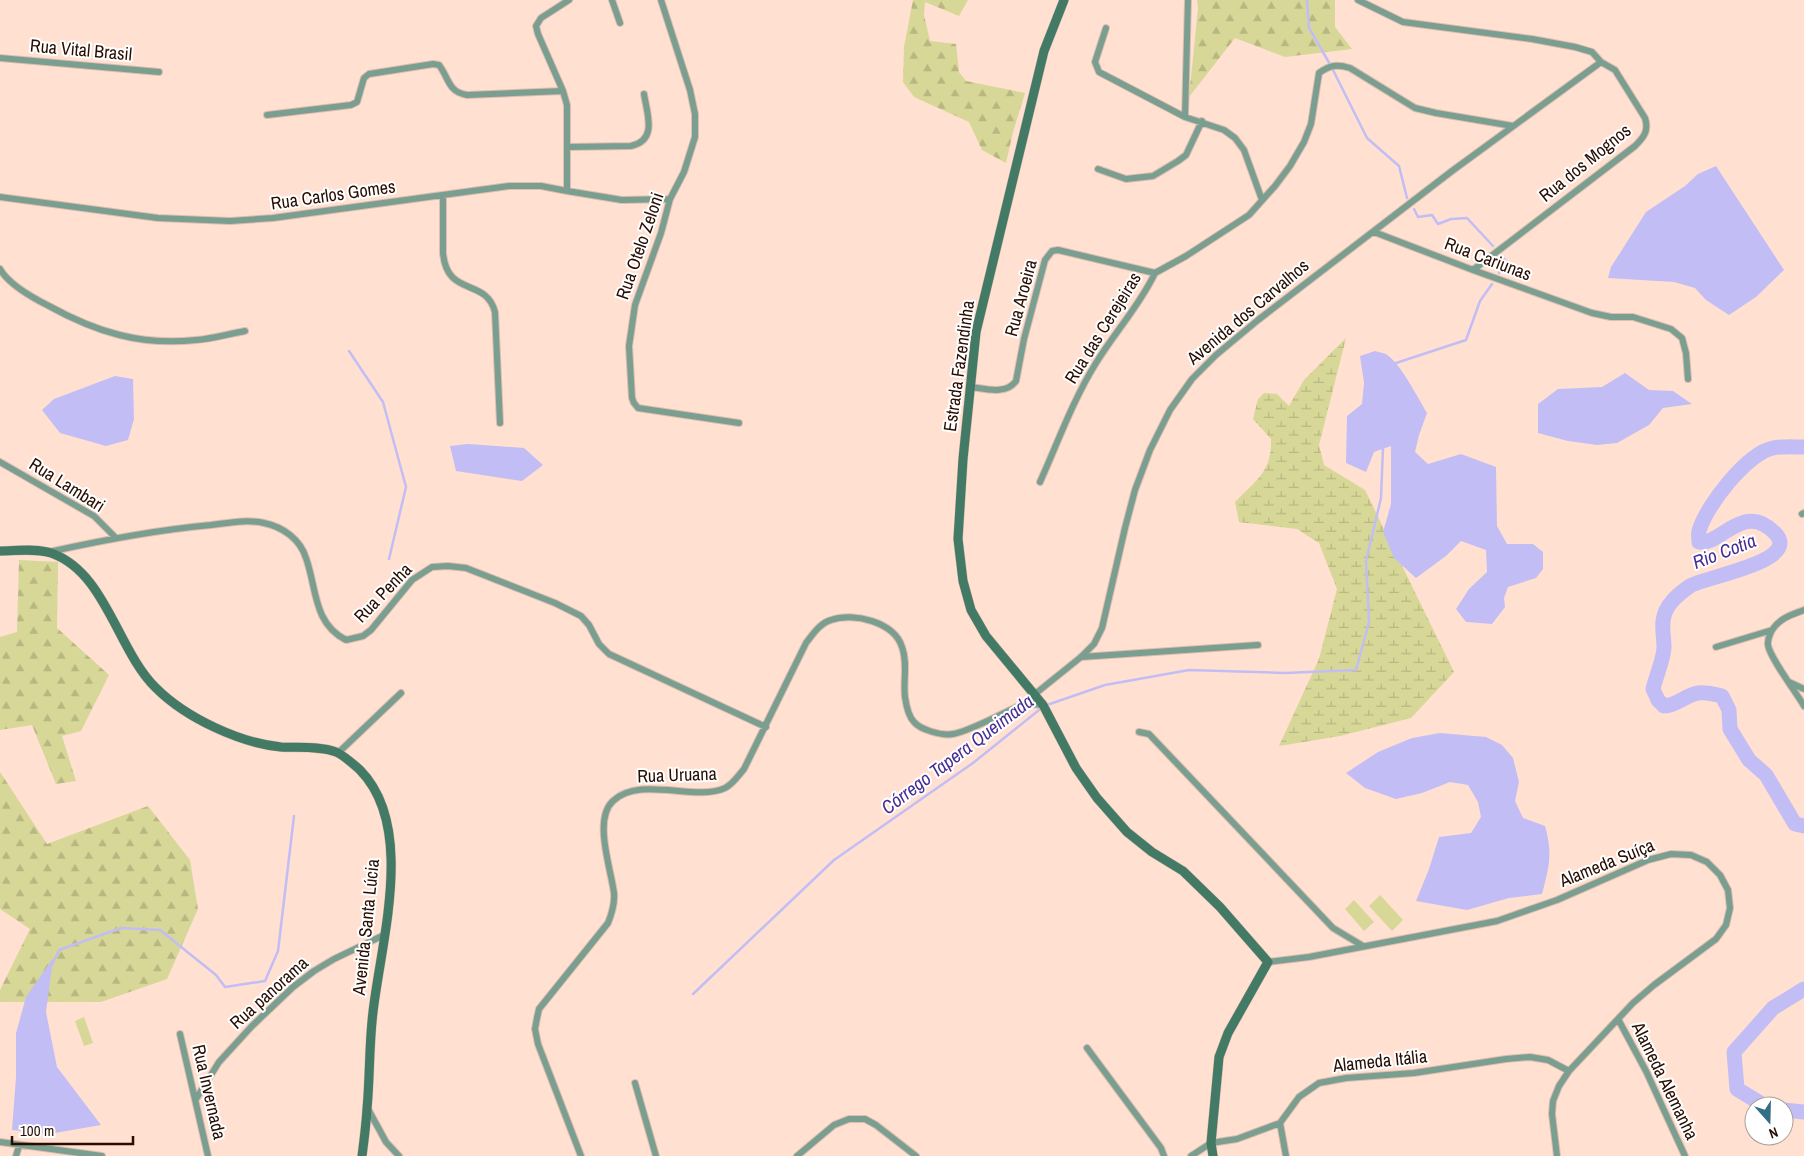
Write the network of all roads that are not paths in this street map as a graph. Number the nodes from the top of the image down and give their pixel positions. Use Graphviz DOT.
graph roads {
  1 [pos="569,0"];
  2 [pos="612,0"];
  3 [pos="661,0"];
  4 [pos="1064,0"];
  5 [pos="1188,0"];
  6 [pos="1358,0"];
  7 [pos="620,23"];
  8 [pos="1106,28"];
  9 [pos="0,58"];
  10 [pos="1601,62"];
  11 [pos="159,72"];
  12 [pos="562,91"];
  13 [pos="644,94"];
  14 [pos="267,116"];
  15 [pos="1185,117"];
  16 [pos="1202,121"];
  17 [pos="1513,126"];
  18 [pos="567,147"];
  19 [pos="1098,169"];
  20 [pos="566,191"];
  21 [pos="443,195"];
  22 [pos="0,197"];
  23 [pos="670,200"];
  24 [pos="1262,200"];
  25 [pos="1374,232"];
  26 [pos="0,269"];
  27 [pos="1473,270"];
  28 [pos="1155,273"];
  29 [pos="245,331"];
  30 [pos="1688,378"];
  31 [pos="971,387"];
  32 [pos="739,423"];
  33 [pos="500,424"];
  34 [pos="0,462"];
  35 [pos="1040,482"];
  36 [pos="115,537"];
  37 [pos="0,551"];
  38 [pos="49,552"];
  39 [pos="1804,610"];
  40 [pos="1772,630"];
  41 [pos="1258,645"];
  42 [pos="1716,647"];
  43 [pos="1082,656"];
  44 [pos="1790,682"];
  45 [pos="1804,689"];
  46 [pos="401,693"];
  47 [pos="1035,694"];
  48 [pos="1804,706"];
  49 [pos="1045,708"];
  50 [pos="766,727"];
  51 [pos="1139,732"];
  52 [pos="338,753"];
  53 [pos="384,935"];
  54 [pos="1363,946"];
  55 [pos="1268,962"];
  56 [pos="1618,1019"];
  57 [pos="180,1034"];
  58 [pos="1088,1048"];
  59 [pos="1569,1071"];
  60 [pos="635,1083"];
  61 [pos="196,1099"];
  62 [pos="367,1108"];
  63 [pos="1280,1123"];
  64 [pos="0,1142"];
  65 [pos="1211,1143"];
  66 [pos="19,1146"];
  67 [pos="16,1156"];
  68 [pos="102,1156"];
  69 [pos="208,1156"];
  70 [pos="362,1156"];
  71 [pos="398,1156"];
  72 [pos="581,1156"];
  73 [pos="656,1156"];
  74 [pos="797,1156"];
  75 [pos="916,1156"];
  76 [pos="1164,1156"];
  77 [pos="1191,1156"];
  78 [pos="1213,1156"];
  79 [pos="1286,1156"];
  80 [pos="1557,1156"];
  81 [pos="1685,1156"];
  1 -- 12 [label="street"];
  2 -- 7 [label="street"];
  3 -- 23 [label="street, Rua Otelo Zeloni"];
  4 -- 31 [label="street, Estrada Fazendinha"];
  5 -- 15 [label="street"];
  6 -- 10 [label="street"];
  8 -- 15 [label="street"];
  9 -- 11 [label="street, Rua Vital Brasil"];
  10 -- 17 [label="street, Avenida dos Carvalhos"];
  10 -- 27 [label="street, Rua dos Mognos"];
  12 -- 14 [label="street"];
  12 -- 18 [label="street"];
  13 -- 18 [label="street"];
  15 -- 16 [label="street"];
  16 -- 19 [label="street"];
  16 -- 24 [label="street"];
  17 -- 24 [label="street"];
  17 -- 25 [label="street, Avenida dos Carvalhos"];
  18 -- 20 [label="street"];
  20 -- 21 [label="street, Rua Carlos Gomes"];
  20 -- 23 [label="street, Rua Carlos Gomes"];
  21 -- 22 [label="street, Rua Carlos Gomes"];
  21 -- 33 [label="street"];
  23 -- 32 [label="street, Rua Otelo Zeloni"];
  24 -- 28 [label="street"];
  25 -- 27 [label="street, Rua Cariunas"];
  25 -- 43 [label="street, Avenida dos Carvalhos"];
  26 -- 29 [label="street"];
  27 -- 30 [label="street, Rua Cariunas"];
  28 -- 31 [label="street, Rua Aroeira"];
  28 -- 35 [label="street, Rua das Cerejeiras"];
  31 -- 47 [label="street, Estrada Fazendinha"];
  34 -- 36 [label="street, Rua Lambari"];
  36 -- 38 [label="street, Rua Penha"];
  36 -- 50 [label="street, Rua Penha"];
  37 -- 38 [label="street"];
  38 -- 52 [label="street"];
  39 -- 40 [label="street"];
  40 -- 42 [label="street"];
  40 -- 44 [label="street"];
  41 -- 43 [label="street"];
  43 -- 47 [label="street, Avenida dos Carvalhos"];
  44 -- 45 [label="street"];
  44 -- 48 [label="street"];
  46 -- 52 [label="street"];
  47 -- 49 [label="street"];
  49 -- 50 [label="street, Rua Uruana"];
  49 -- 55 [label="street"];
  50 -- 72 [label="street, Rua Uruana"];
  51 -- 54 [label="street"];
  52 -- 53 [label="street, Avenida Santa Lúcia"];
  53 -- 61 [label="street, Rua panorama"];
  53 -- 62 [label="street, Avenida Santa Lúcia"];
  54 -- 55 [label="street, Alameda Suíça"];
  54 -- 56 [label="street, Alameda Suíça"];
  55 -- 65 [label="street"];
  56 -- 59 [label="street, Alameda Suíça"];
  56 -- 81 [label="street, Alameda Alemanha"];
  57 -- 61 [label="street, Rua Invernada"];
  58 -- 76 [label="street"];
  59 -- 63 [label="street, Alameda Itália"];
  59 -- 80 [label="street, Alameda Suíça"];
  60 -- 73 [label="street"];
  61 -- 69 [label="street, Rua Invernada"];
  62 -- 70 [label="street, Avenida Santa Lúcia"];
  62 -- 71 [label="street"];
  63 -- 65 [label="street"];
  63 -- 79 [label="street"];
  64 -- 66 [label="street"];
  65 -- 77 [label="street"];
  65 -- 78 [label="street"];
  66 -- 67 [label="street"];
  66 -- 68 [label="street"];
  74 -- 75 [label="street"];
}
